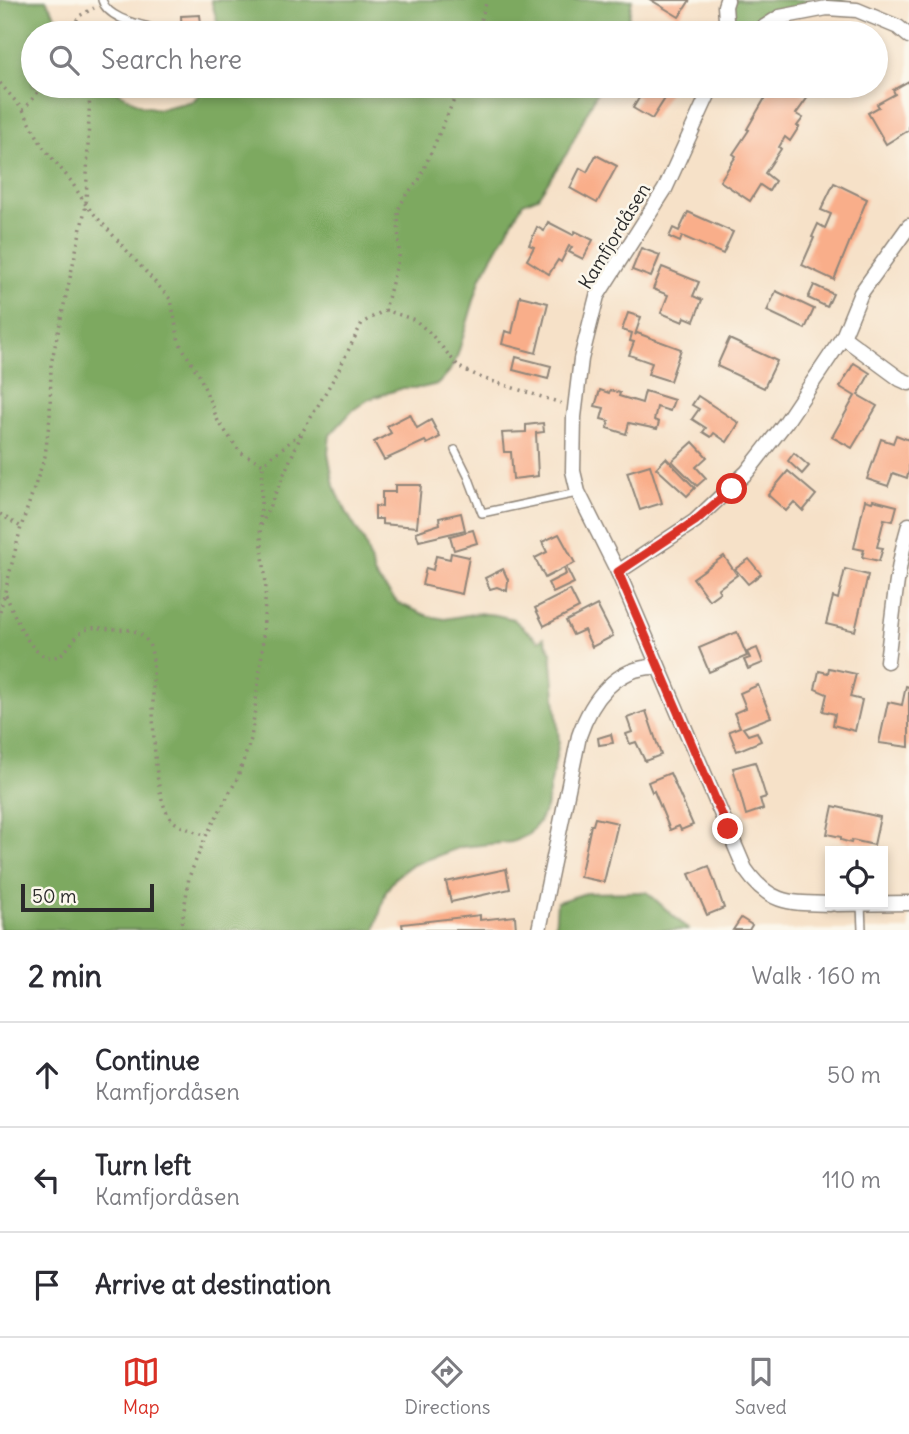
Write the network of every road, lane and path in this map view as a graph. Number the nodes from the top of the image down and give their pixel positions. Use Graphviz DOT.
graph roads {
  1 [pos="487,0"];
  2 [pos="727,0"];
  3 [pos="102,2"];
  4 [pos="76,21"];
  5 [pos="130,21"];
  6 [pos="481,21"];
  7 [pos="726,21"];
  8 [pos="774,21"];
  9 [pos="884,21"];
  10 [pos="888,23"];
  11 [pos="909,36"];
  12 [pos="0,83"];
  13 [pos="33,98"];
  14 [pos="90,98"];
  15 [pos="455,98"];
  16 [pos="707,98"];
  17 [pos="23,110"];
  18 [pos="86,205"];
  19 [pos="909,226"];
  20 [pos="385,310"];
  21 [pos="843,337"];
  22 [pos="909,383"];
  23 [pos="575,407"];
  24 [pos="303,431"];
  25 [pos="456,450"];
  26 [pos="263,464"];
  27 [pos="578,492"];
  28 [pos="0,514"];
  29 [pos="909,525"];
  30 [pos="21,527"];
  31 [pos="260,527"];
  32 [pos="618,572"];
  33 [pos="5,593"];
  34 [pos="0,612"];
  35 [pos="887,662"];
  36 [pos="658,667"];
  37 [pos="206,836"];
  38 [pos="825,904"];
  39 [pos="888,904"];
  40 [pos="909,904"];
  41 [pos="861,909"];
  42 [pos="181,930"];
  43 [pos="539,930"];
  44 [pos="862,930"];
  1 -- 6 [label="path"];
  2 -- 7 [label="street"];
  3 -- 4 [label="path"];
  3 -- 5 [label="lane"];
  8 -- 9 [label="street"];
  10 -- 11 [label="street"];
  12 -- 17 [label="path"];
  13 -- 17 [label="path"];
  14 -- 18 [label="path"];
  15 -- 20 [label="path"];
  16 -- 23 [label="street, Kamfjordåsen"];
  17 -- 18 [label="path"];
  18 -- 26 [label="path"];
  18 -- 30 [label="path"];
  19 -- 21 [label="street"];
  20 -- 23 [label="path"];
  20 -- 24 [label="path"];
  21 -- 22 [label="street"];
  21 -- 32 [label="street"];
  23 -- 27 [label="street, Kamfjordåsen"];
  24 -- 26 [label="path"];
  24 -- 31 [label="path"];
  25 -- 27 [label="lane"];
  26 -- 31 [label="path"];
  27 -- 32 [label="street, Kamfjordåsen"];
  28 -- 30 [label="path"];
  29 -- 35 [label="street"];
  30 -- 33 [label="path"];
  31 -- 37 [label="path"];
  32 -- 36 [label="street, Kamfjordåsen"];
  33 -- 34 [label="path"];
  33 -- 37 [label="path"];
  36 -- 38 [label="street, Kamfjordåsen"];
  36 -- 43 [label="street"];
  37 -- 42 [label="path"];
  39 -- 40 [label="street"];
  41 -- 44 [label="lane"];
}
